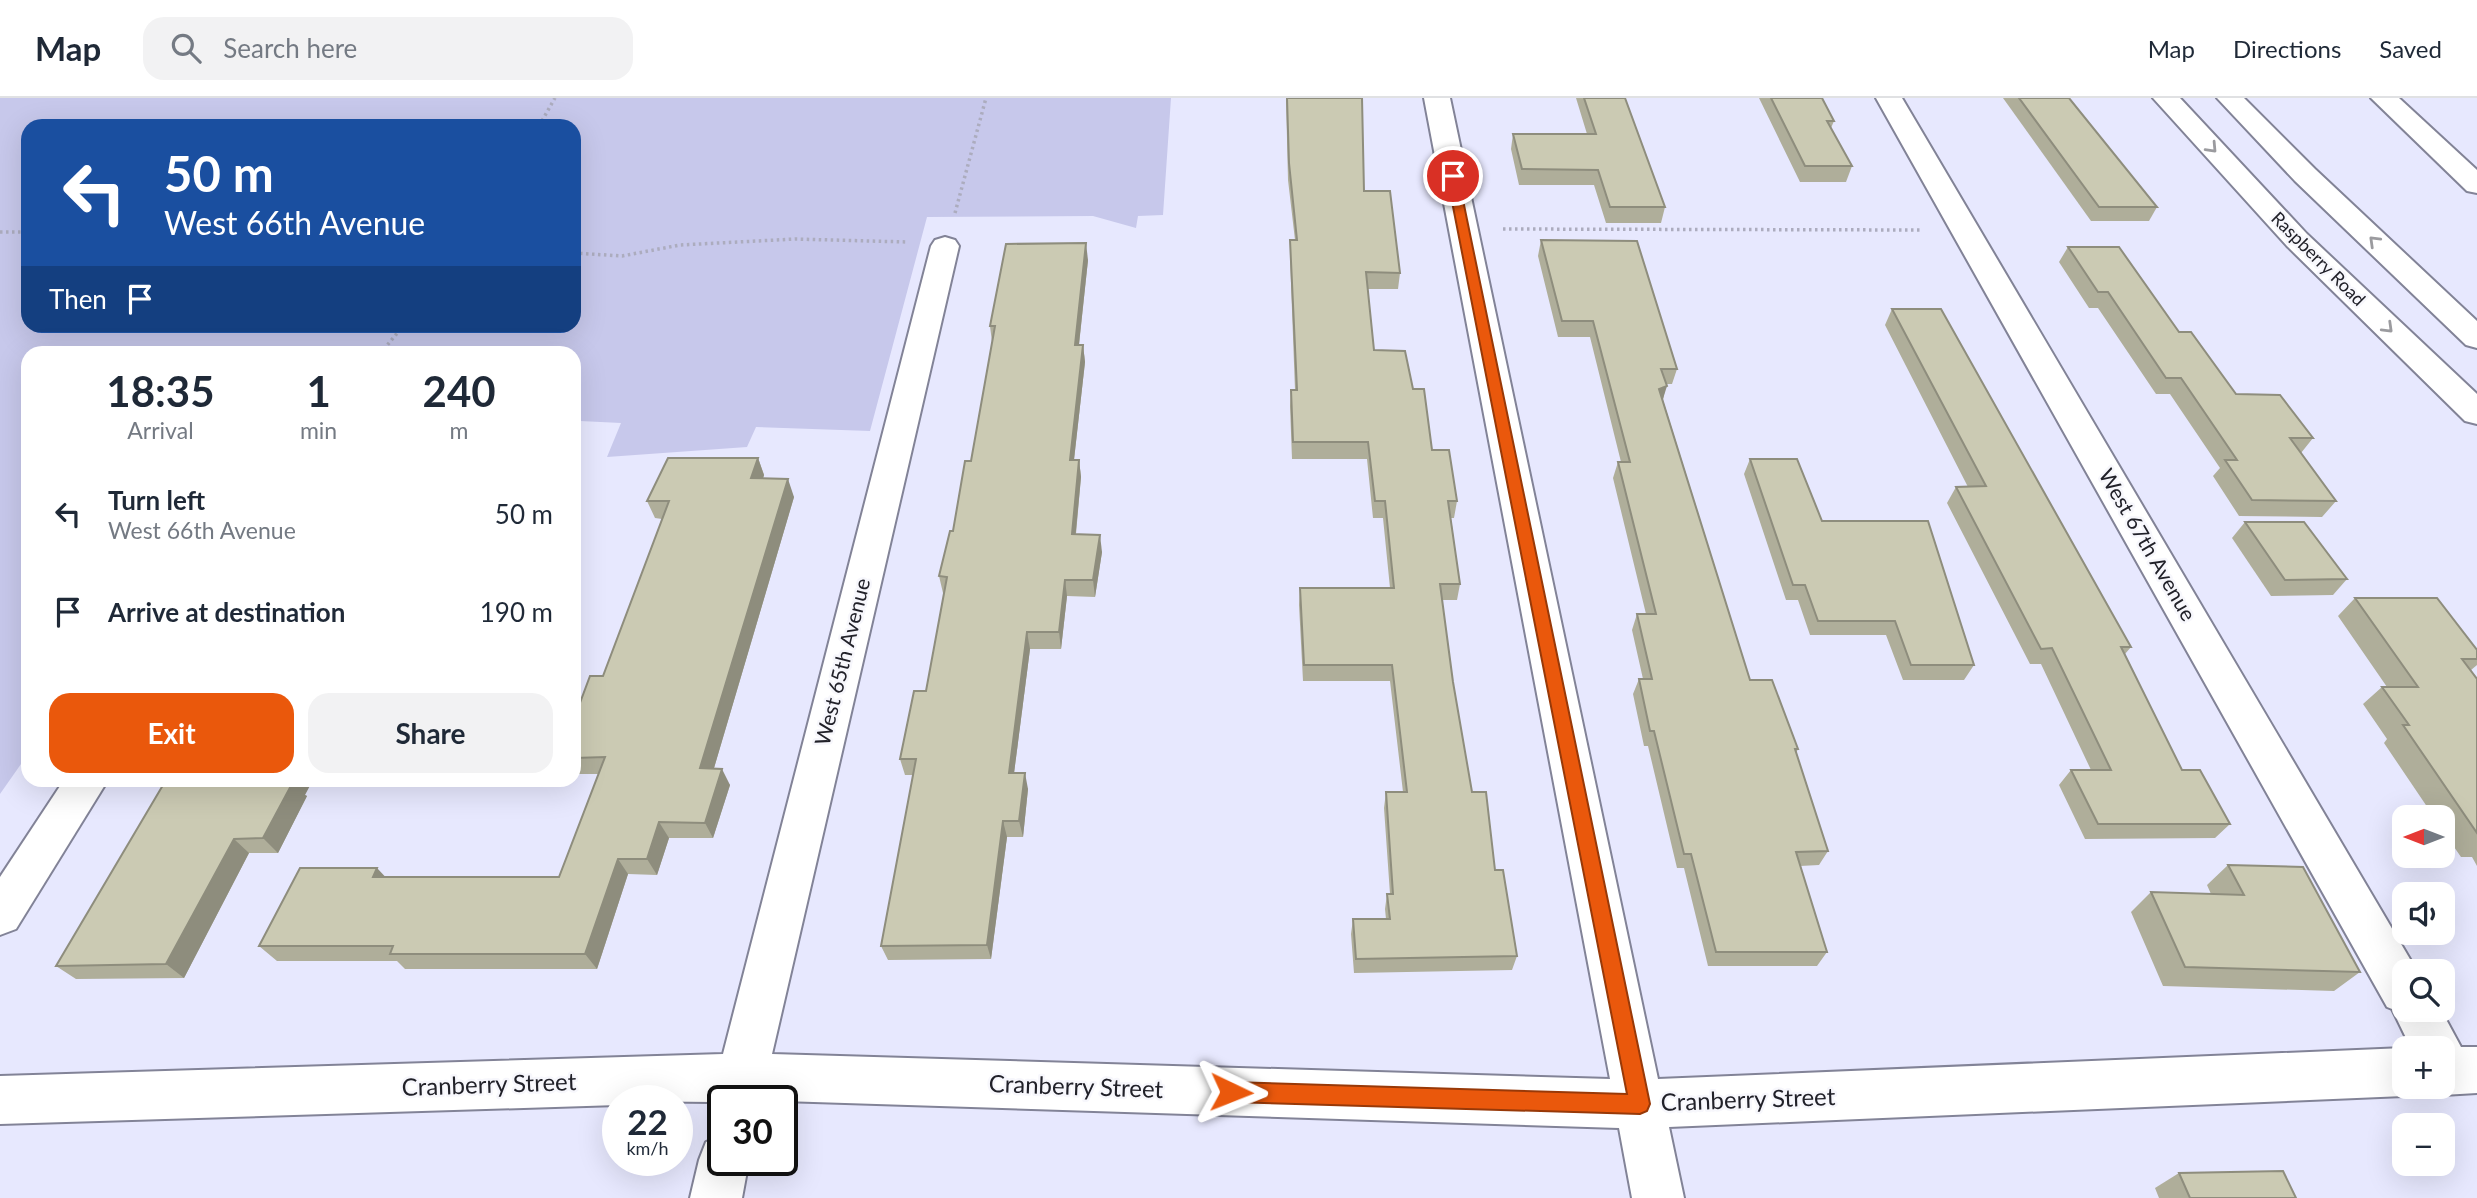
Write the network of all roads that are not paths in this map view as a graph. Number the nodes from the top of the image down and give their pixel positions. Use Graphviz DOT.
graph roads {
  1 [pos="1437,98"];
  2 [pos="1889,98"];
  3 [pos="2166,98"];
  4 [pos="2230,98"];
  5 [pos="2384,98"];
  6 [pos="2477,185"];
  7 [pos="944,246"];
  8 [pos="2477,338"];
  9 [pos="2477,413"];
  10 [pos="82,787"];
  11 [pos="0,915"];
  12 [pos="2392,971"];
  13 [pos="2392,1067"];
  14 [pos="739,1085"];
  15 [pos="707,1089"];
  16 [pos="798,1090"];
  17 [pos="0,1100"];
  18 [pos="1640,1104"];
  19 [pos="721,1176"];
  20 [pos="716,1198"];
  21 [pos="1658,1198"];
  1 -- 18 [label="street"];
  2 -- 12 [label="street, West 67th Avenue"];
  3 -- 9 [label="street, Raspberry Road, one-way"];
  8 -- 4 [label="street, one-way"];
  5 -- 6 [label="street"];
  7 -- 14 [label="street, West 65th Avenue"];
  10 -- 11 [label="street"];
  13 -- 18 [label="street, Cranberry Street"];
  15 -- 17 [label="street, Cranberry Street"];
  16 -- 18 [label="street, Cranberry Street"];
  18 -- 21 [label="street"];
  19 -- 20 [label="street"];
}
